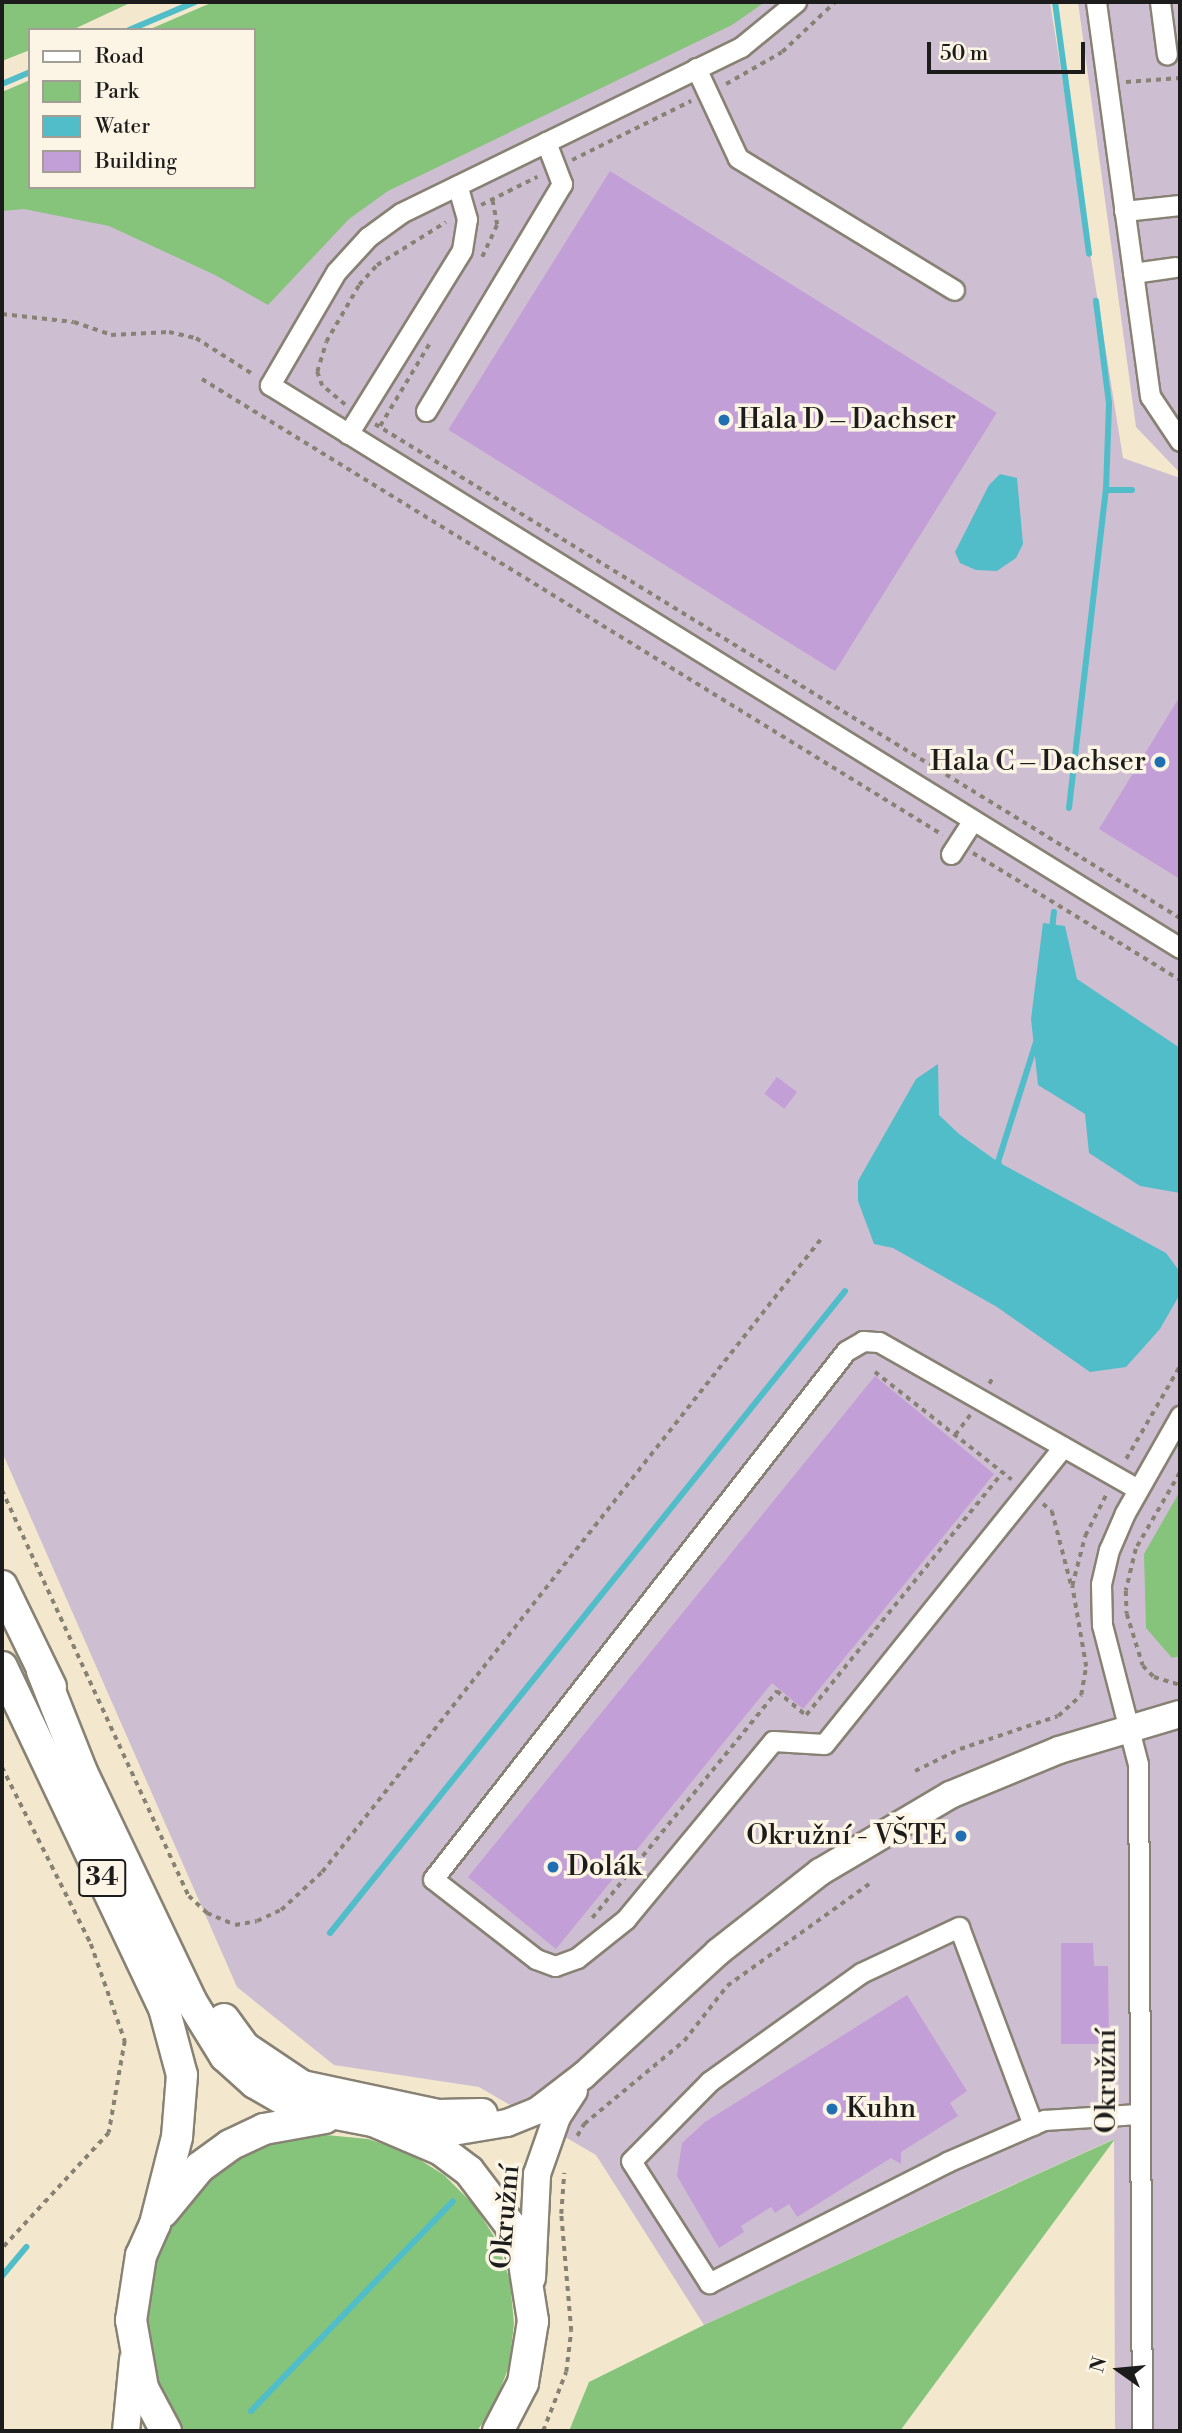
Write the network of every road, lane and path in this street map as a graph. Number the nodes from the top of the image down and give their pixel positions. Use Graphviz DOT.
graph roads {
  1 [pos="796,2"];
  2 [pos="835,2"];
  3 [pos="1096,2"];
  4 [pos="1160,2"];
  5 [pos="1167,55"];
  6 [pos="696,68"];
  7 [pos="1180,78"];
  8 [pos="1126,82"];
  9 [pos="706,94"];
  10 [pos="546,142"];
  11 [pos="558,167"];
  12 [pos="457,185"];
  13 [pos="1180,205"];
  14 [pos="1124,211"];
  15 [pos="465,212"];
  16 [pos="1175,267"];
  17 [pos="1133,273"];
  18 [pos="954,290"];
  19 [pos="2,314"];
  20 [pos="202,379"];
  21 [pos="270,386"];
  22 [pos="426,411"];
  23 [pos="360,414"];
  24 [pos="348,434"];
  25 [pos="1180,441"];
  26 [pos="973,820"];
  27 [pos="954,849"];
  28 [pos="1180,918"];
  29 [pos="1180,948"];
  30 [pos="1180,981"];
  31 [pos="820,1240"];
  32 [pos="1180,1366"];
  33 [pos="875,1372"];
  34 [pos="1180,1416"];
  35 [pos="1063,1447"];
  36 [pos="1003,1472"];
  37 [pos="1180,1473"];
  38 [pos="1116,1476"];
  39 [pos="1138,1489"];
  40 [pos="2,1490"];
  41 [pos="1027,1492"];
  42 [pos="1072,1586"];
  43 [pos="2,1587"];
  44 [pos="2,1667"];
  45 [pos="42,1671"];
  46 [pos="1180,1685"];
  47 [pos="1180,1714"];
  48 [pos="1131,1731"];
  49 [pos="2,1767"];
  50 [pos="915,1771"];
  51 [pos="587,1925"];
  52 [pos="646,2017"];
  53 [pos="584,2075"];
  54 [pos="482,2114"];
  55 [pos="1139,2115"];
  56 [pos="336,2117"];
  57 [pos="1033,2125"];
  58 [pos="418,2138"];
  59 [pos="155,2224"];
  60 [pos="2,2249"];
  61 [pos="531,2290"];
  62 [pos="134,2354"];
  63 [pos="503,2426"];
  64 [pos="126,2431"];
  65 [pos="166,2431"];
  66 [pos="1142,2431"];
  1 -- 6 [label="street"];
  2 -- 9 [label="path"];
  3 -- 14 [label="street"];
  4 -- 5 [label="street"];
  6 -- 9 [label="street"];
  6 -- 10 [label="street"];
  7 -- 8 [label="path"];
  9 -- 11 [label="path"];
  9 -- 18 [label="street"];
  10 -- 11 [label="street"];
  10 -- 12 [label="street"];
  11 -- 15 [label="path"];
  11 -- 22 [label="street"];
  12 -- 15 [label="street"];
  12 -- 21 [label="street"];
  13 -- 14 [label="street"];
  14 -- 17 [label="street"];
  15 -- 23 [label="street"];
  15 -- 23 [label="path"];
  16 -- 17 [label="street"];
  17 -- 25 [label="street"];
  19 -- 21 [label="path"];
  20 -- 27 [label="path"];
  21 -- 24 [label="street"];
  23 -- 24 [label="street"];
  23 -- 28 [label="path"];
  24 -- 26 [label="street"];
  26 -- 27 [label="street"];
  26 -- 29 [label="street"];
  27 -- 30 [label="path"];
  31 -- 40 [label="path"];
  32 -- 38 [label="path"];
  33 -- 36 [label="path"];
  34 -- 39 [label="street"];
  35 -- 38 [label="street"];
  35 -- 41 [label="street"];
  35 -- 41 [label="street"];
  36 -- 41 [label="path"];
  36 -- 51 [label="path"];
  37 -- 46 [label="path"];
  38 -- 39 [label="street"];
  38 -- 42 [label="path"];
  39 -- 48 [label="street"];
  41 -- 42 [label="path"];
  42 -- 50 [label="path"];
  43 -- 45 [label="highway"];
  44 -- 59 [label="highway, 34"];
  45 -- 54 [label="highway"];
  45 -- 56 [label="highway"];
  47 -- 48 [label="main road, Okružní"];
  48 -- 52 [label="main road, Okružní"];
  48 -- 55 [label="street, Okružní"];
  49 -- 60 [label="path"];
  52 -- 53 [label="main road, Okružní"];
  52 -- 54 [label="main road"];
  53 -- 58 [label="main road, Okružní"];
  53 -- 61 [label="main road, Okružní"];
  55 -- 57 [label="street"];
  55 -- 66 [label="street, Okružní"];
  56 -- 58 [label="highway, 34"];
  56 -- 59 [label="highway, 34"];
  57 -- 57 [label="street"];
  58 -- 61 [label="highway, 34"];
  59 -- 62 [label="highway, 34"];
  61 -- 63 [label="highway, 34"];
  62 -- 64 [label="main road"];
  62 -- 65 [label="highway, 34"];
}
